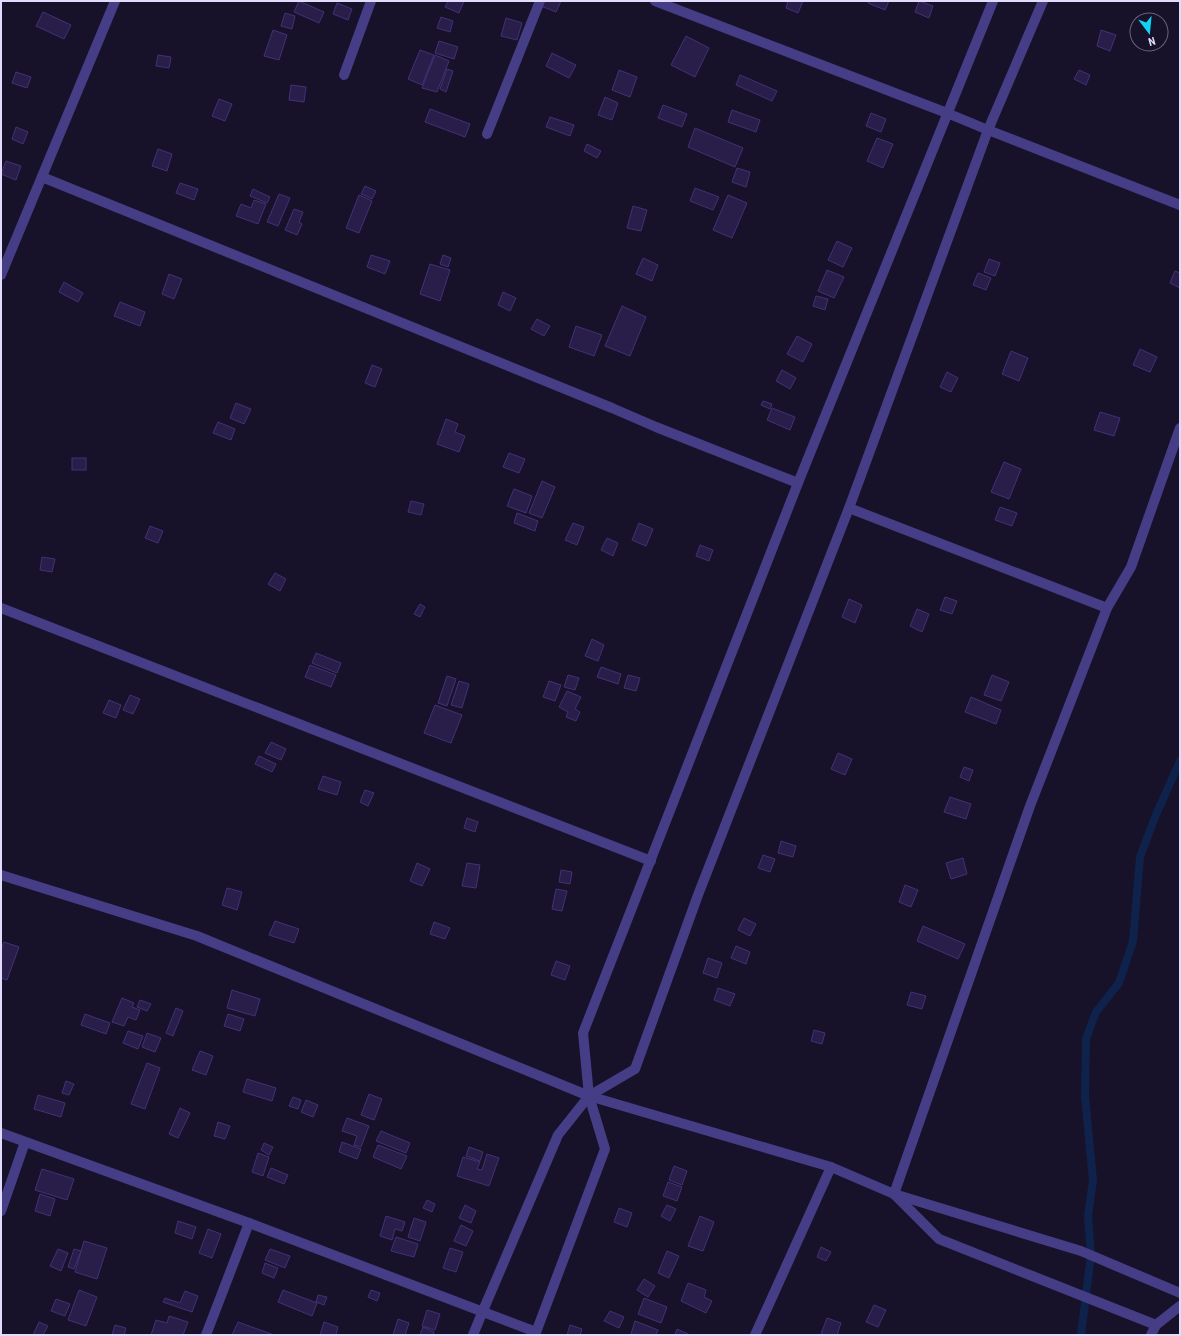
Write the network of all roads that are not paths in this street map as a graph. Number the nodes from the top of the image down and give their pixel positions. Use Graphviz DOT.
graph roads {
  1 [pos="115,1"];
  2 [pos="371,1"];
  3 [pos="540,1"];
  4 [pos="655,1"];
  5 [pos="993,1"];
  6 [pos="1043,1"];
  7 [pos="681,6"];
  8 [pos="344,75"];
  9 [pos="947,113"];
  10 [pos="988,130"];
  11 [pos="487,134"];
  12 [pos="42,178"];
  13 [pos="1180,204"];
  14 [pos="1,275"];
  15 [pos="1180,428"];
  16 [pos="798,483"];
  17 [pos="848,508"];
  18 [pos="1,608"];
  19 [pos="1107,608"];
  20 [pos="651,861"];
  21 [pos="1,875"];
  22 [pos="589,1096"];
  23 [pos="1,1133"];
  24 [pos="25,1142"];
  25 [pos="831,1167"];
  26 [pos="894,1194"];
  27 [pos="1,1211"];
  28 [pos="249,1223"];
  29 [pos="1180,1294"];
  30 [pos="1180,1306"];
  31 [pos="482,1313"];
  32 [pos="1156,1325"];
  33 [pos="535,1334"];
  34 [pos="206,1335"];
  35 [pos="474,1335"];
  36 [pos="755,1335"];
  37 [pos="1151,1335"];
  1 -- 12 [label="street"];
  2 -- 8 [label="street"];
  3 -- 11 [label="street"];
  4 -- 7 [label="street"];
  5 -- 9 [label="street"];
  6 -- 10 [label="street"];
  7 -- 9 [label="street"];
  9 -- 10 [label="street"];
  9 -- 16 [label="street"];
  10 -- 13 [label="street"];
  10 -- 17 [label="street"];
  12 -- 14 [label="street"];
  12 -- 16 [label="street"];
  15 -- 19 [label="street"];
  16 -- 20 [label="street"];
  17 -- 19 [label="street"];
  17 -- 22 [label="street"];
  18 -- 20 [label="street"];
  19 -- 26 [label="street"];
  20 -- 22 [label="street"];
  21 -- 22 [label="street"];
  22 -- 25 [label="street"];
  22 -- 31 [label="street"];
  22 -- 33 [label="street"];
  23 -- 24 [label="street"];
  24 -- 27 [label="street"];
  24 -- 28 [label="street"];
  25 -- 26 [label="street"];
  25 -- 36 [label="street"];
  26 -- 29 [label="street"];
  26 -- 32 [label="street"];
  28 -- 31 [label="street"];
  28 -- 34 [label="street"];
  30 -- 32 [label="street"];
  31 -- 33 [label="street"];
  31 -- 35 [label="street"];
  32 -- 37 [label="street"];
}
